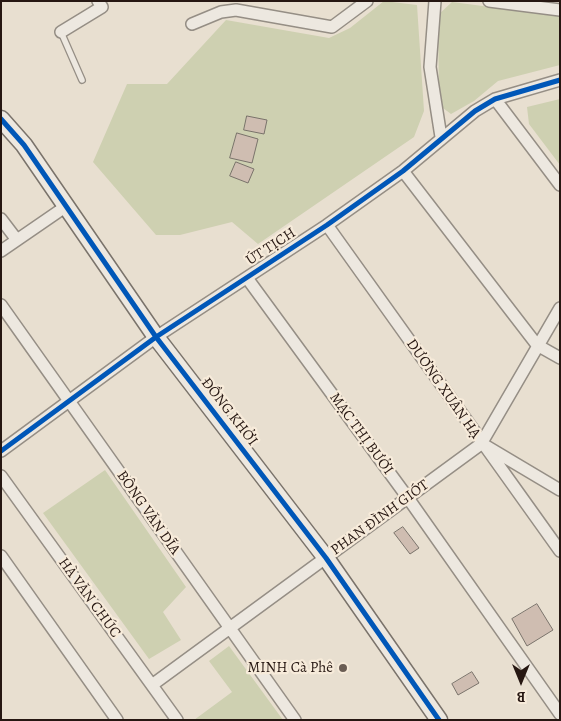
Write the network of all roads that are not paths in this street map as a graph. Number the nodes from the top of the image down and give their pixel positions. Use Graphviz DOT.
graph roads {
  1 [pos="98,1"];
  2 [pos="367,1"];
  3 [pos="435,1"];
  4 [pos="489,1"];
  5 [pos="560,10"];
  6 [pos="192,24"];
  7 [pos="61,32"];
  8 [pos="82,80"];
  9 [pos="560,80"];
  10 [pos="495,99"];
  11 [pos="1,119"];
  12 [pos="442,137"];
  13 [pos="403,171"];
  14 [pos="560,185"];
  15 [pos="65,207"];
  16 [pos="1,219"];
  17 [pos="327,226"];
  18 [pos="17,240"];
  19 [pos="1,251"];
  20 [pos="247,278"];
  21 [pos="1,305"];
  22 [pos="560,308"];
  23 [pos="156,337"];
  24 [pos="537,344"];
  25 [pos="560,358"];
  26 [pos="70,402"];
  27 [pos="481,444"];
  28 [pos="1,451"];
  29 [pos="1,476"];
  30 [pos="560,490"];
  31 [pos="408,498"];
  32 [pos="560,551"];
  33 [pos="1,556"];
  34 [pos="326,558"];
  35 [pos="230,628"];
  36 [pos="152,685"];
  37 [pos="560,714"];
  38 [pos="117,720"];
  39 [pos="178,720"];
  40 [pos="295,720"];
  41 [pos="439,720"];
  1 -- 7 [label="street"];
  2 -- 6 [label="street"];
  3 -- 12 [label="street"];
  4 -- 5 [label="street"];
  7 -- 8 [label="lane"];
  9 -- 10 [label="street, ÚT TỊCH"];
  10 -- 12 [label="street, ÚT TỊCH"];
  10 -- 14 [label="street"];
  11 -- 15 [label="street, ĐỒNG KHỞI"];
  12 -- 13 [label="street, ÚT TỊCH"];
  13 -- 17 [label="street, ÚT TỊCH"];
  13 -- 24 [label="street"];
  15 -- 18 [label="street"];
  15 -- 23 [label="street, ĐỒNG KHỞI"];
  16 -- 18 [label="street"];
  17 -- 20 [label="street, ÚT TỊCH"];
  17 -- 27 [label="street, DƯƠNG XUÂN HẠ"];
  18 -- 19 [label="street"];
  20 -- 23 [label="street, ÚT TỊCH"];
  20 -- 31 [label="street, MẠC THỊ BƯỞI"];
  21 -- 26 [label="street, BÔNG VĂN DĨA"];
  22 -- 24 [label="street, PHAN ĐÌNH GIÓT"];
  23 -- 26 [label="street, ÚT TỊCH"];
  23 -- 34 [label="street, ĐỒNG KHỞI"];
  24 -- 25 [label="street"];
  24 -- 27 [label="street, PHAN ĐÌNH GIÓT"];
  26 -- 28 [label="street, ÚT TỊCH"];
  26 -- 35 [label="street, BÔNG VĂN DĨA"];
  27 -- 30 [label="street"];
  27 -- 31 [label="street, PHAN ĐÌNH GIÓT"];
  27 -- 32 [label="street, DƯƠNG XUÂN HẠ"];
  29 -- 36 [label="street, HÀ VĂN CHÚC"];
  31 -- 34 [label="street, PHAN ĐÌNH GIÓT"];
  31 -- 37 [label="street, MẠC THỊ BƯỞI"];
  33 -- 38 [label="street"];
  34 -- 35 [label="street, PHAN ĐÌNH GIÓT"];
  34 -- 41 [label="street, ĐỒNG KHỞI"];
  35 -- 36 [label="street, PHAN ĐÌNH GIÓT"];
  35 -- 40 [label="street, BÔNG VĂN DĨA"];
  36 -- 39 [label="street, HÀ VĂN CHÚC"];
}
